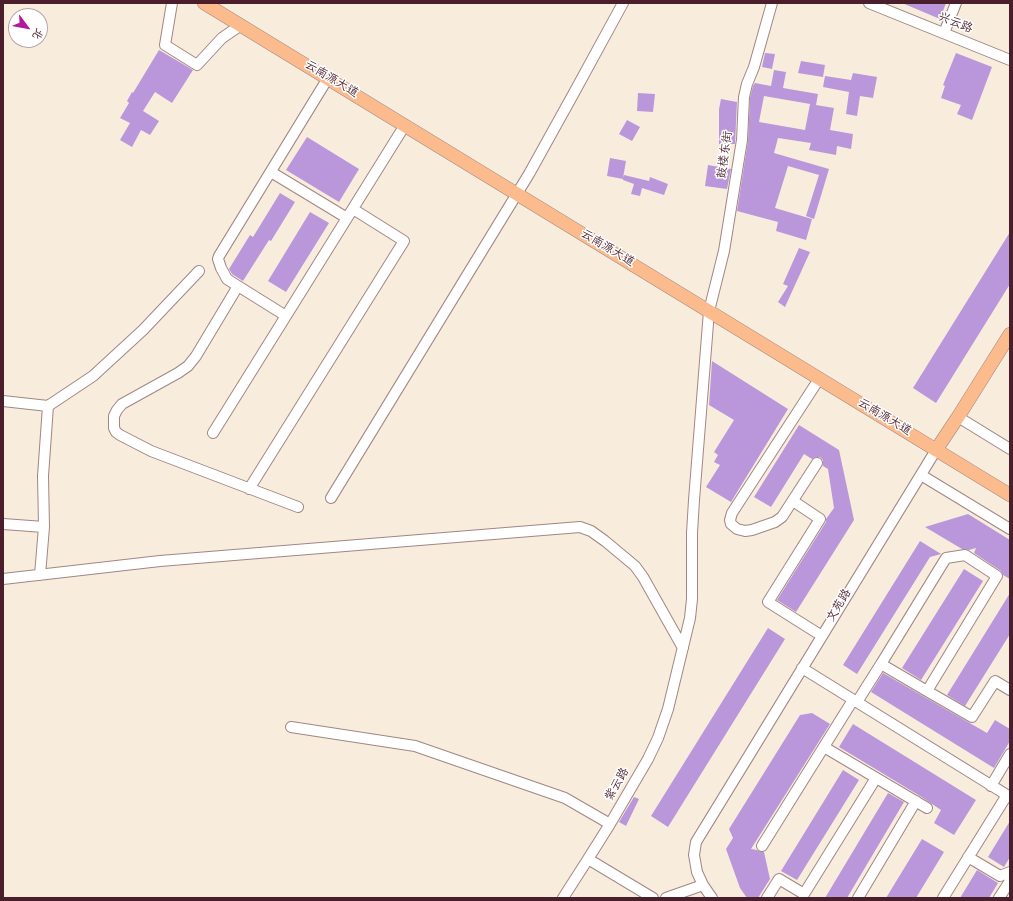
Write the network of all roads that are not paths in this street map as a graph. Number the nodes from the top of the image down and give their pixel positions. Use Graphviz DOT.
graph roads {
  1 [pos="172,3"];
  2 [pos="204,3"];
  3 [pos="623,3"];
  4 [pos="772,3"];
  5 [pos="869,3"];
  6 [pos="956,3"];
  7 [pos="241,25"];
  8 [pos="944,33"];
  9 [pos="1010,60"];
  10 [pos="328,78"];
  11 [pos="405,125"];
  12 [pos="271,172"];
  13 [pos="516,194"];
  14 [pos="353,209"];
  15 [pos="347,218"];
  16 [pos="199,270"];
  17 [pos="238,286"];
  18 [pos="709,311"];
  19 [pos="286,316"];
  20 [pos="1010,334"];
  21 [pos="819,379"];
  22 [pos="3,401"];
  23 [pos="48,406"];
  24 [pos="958,417"];
  25 [pos="213,433"];
  26 [pos="1010,449"];
  27 [pos="936,450"];
  28 [pos="817,463"];
  29 [pos="921,475"];
  30 [pos="249,489"];
  31 [pos="1010,495"];
  32 [pos="331,498"];
  33 [pos="793,501"];
  34 [pos="298,507"];
  35 [pos="3,524"];
  36 [pos="44,527"];
  37 [pos="1010,529"];
  38 [pos="40,575"];
  39 [pos="3,579"];
  40 [pos="822,636"];
  41 [pos="683,648"];
  42 [pos="881,664"];
  43 [pos="802,668"];
  44 [pos="1010,690"];
  45 [pos="927,691"];
  46 [pos="855,701"];
  47 [pos="291,727"];
  48 [pos="824,747"];
  49 [pos="1010,754"];
  50 [pos="876,778"];
  51 [pos="991,786"];
  52 [pos="1008,796"];
  53 [pos="916,801"];
  54 [pos="927,808"];
  55 [pos="610,824"];
  56 [pos="762,846"];
  57 [pos="968,857"];
  58 [pos="588,859"];
  59 [pos="1010,872"];
  60 [pos="1010,881"];
  61 [pos="703,885"];
  62 [pos="563,898"];
  63 [pos="653,898"];
  64 [pos="666,898"];
  65 [pos="712,898"];
  66 [pos="767,898"];
  67 [pos="858,898"];
  68 [pos="943,898"];
  69 [pos="999,898"];
  1 -- 7 [label="street"];
  2 -- 7 [label="main road, 云南源大道"];
  3 -- 13 [label="street"];
  4 -- 18 [label="street, 鼓楼东街"];
  5 -- 8 [label="street, 兴云路"];
  6 -- 8 [label="street"];
  7 -- 10 [label="main road, 云南源大道"];
  8 -- 9 [label="street, 兴云路"];
  10 -- 11 [label="main road, 云南源大道"];
  10 -- 12 [label="street"];
  11 -- 13 [label="main road, 云南源大道"];
  11 -- 14 [label="street"];
  12 -- 15 [label="street"];
  12 -- 17 [label="street"];
  13 -- 18 [label="main road, 云南源大道"];
  13 -- 32 [label="street"];
  14 -- 15 [label="street"];
  14 -- 30 [label="street"];
  15 -- 19 [label="street"];
  16 -- 23 [label="street"];
  17 -- 19 [label="street"];
  17 -- 30 [label="street"];
  18 -- 21 [label="main road, 云南源大道"];
  18 -- 41 [label="street, 鼓楼东街"];
  19 -- 25 [label="street"];
  20 -- 24 [label="main road, 文苑路"];
  21 -- 27 [label="main road, 云南源大道"];
  21 -- 33 [label="street"];
  22 -- 23 [label="street"];
  23 -- 36 [label="street"];
  24 -- 26 [label="street"];
  24 -- 27 [label="main road, 文苑路"];
  27 -- 29 [label="street, 文苑路"];
  27 -- 31 [label="main road, 云南源大道"];
  28 -- 33 [label="street"];
  29 -- 37 [label="street"];
  29 -- 40 [label="street, 文苑路"];
  30 -- 34 [label="street"];
  33 -- 40 [label="street"];
  35 -- 36 [label="street"];
  36 -- 38 [label="street"];
  38 -- 39 [label="street"];
  38 -- 41 [label="street"];
  40 -- 43 [label="street, 文苑路"];
  41 -- 55 [label="street, 紫云路"];
  42 -- 45 [label="street"];
  42 -- 45 [label="street"];
  42 -- 46 [label="street"];
  43 -- 46 [label="street"];
  43 -- 61 [label="street, 文苑路"];
  44 -- 45 [label="street"];
  46 -- 48 [label="street"];
  46 -- 51 [label="street"];
  47 -- 55 [label="street"];
  48 -- 50 [label="street"];
  48 -- 56 [label="street"];
  49 -- 51 [label="street"];
  50 -- 53 [label="street"];
  50 -- 66 [label="street"];
  51 -- 52 [label="street"];
  52 -- 57 [label="street"];
  53 -- 54 [label="street"];
  53 -- 67 [label="street"];
  55 -- 58 [label="street, 紫云路"];
  57 -- 59 [label="street"];
  57 -- 68 [label="street"];
  58 -- 62 [label="street, 紫云路"];
  58 -- 63 [label="street"];
  60 -- 69 [label="street"];
  61 -- 64 [label="street"];
  61 -- 65 [label="street"];
}
